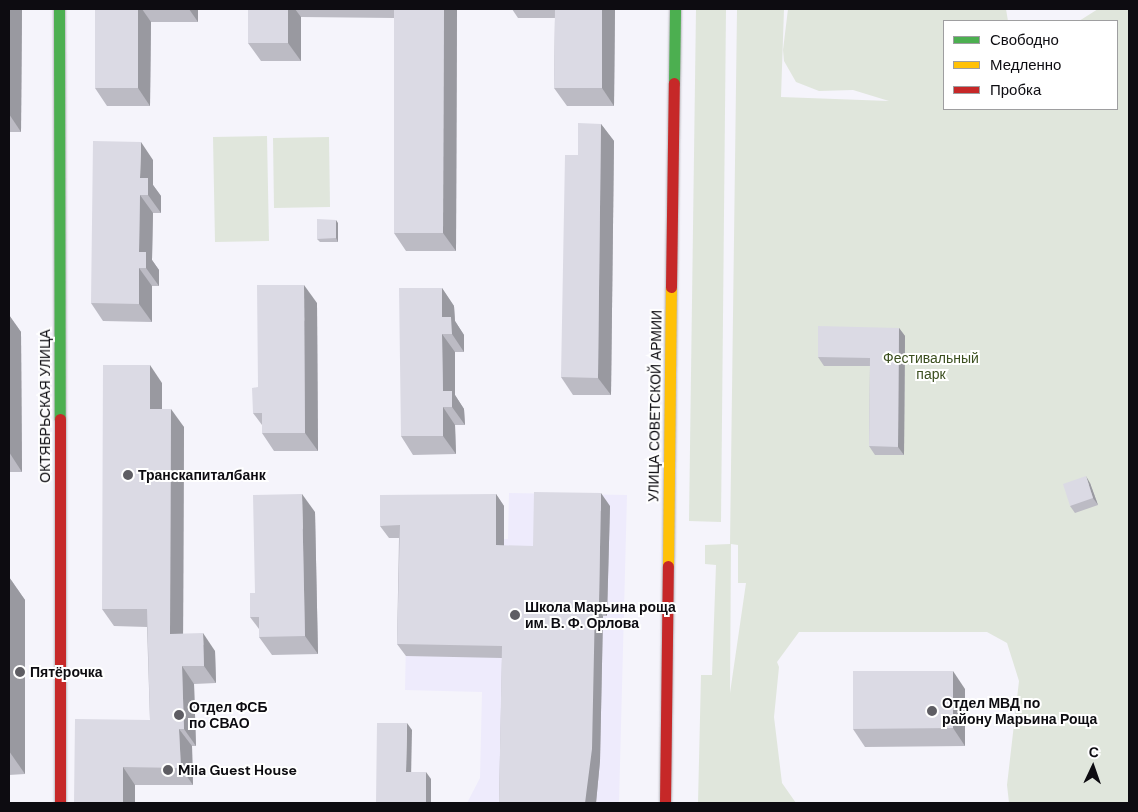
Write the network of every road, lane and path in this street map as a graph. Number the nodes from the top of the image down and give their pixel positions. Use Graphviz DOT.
graph roads {
  1 [pos="58,9"];
  2 [pos="675,9"];
  3 [pos="60,803"];
  4 [pos="665,803"];
  1 -- 3 [label="street, ОКТЯБРЬСКАЯ УЛИЦА"];
  2 -- 4 [label="street, УЛИЦА СОВЕТСКОЙ АРМИИ"];
}
